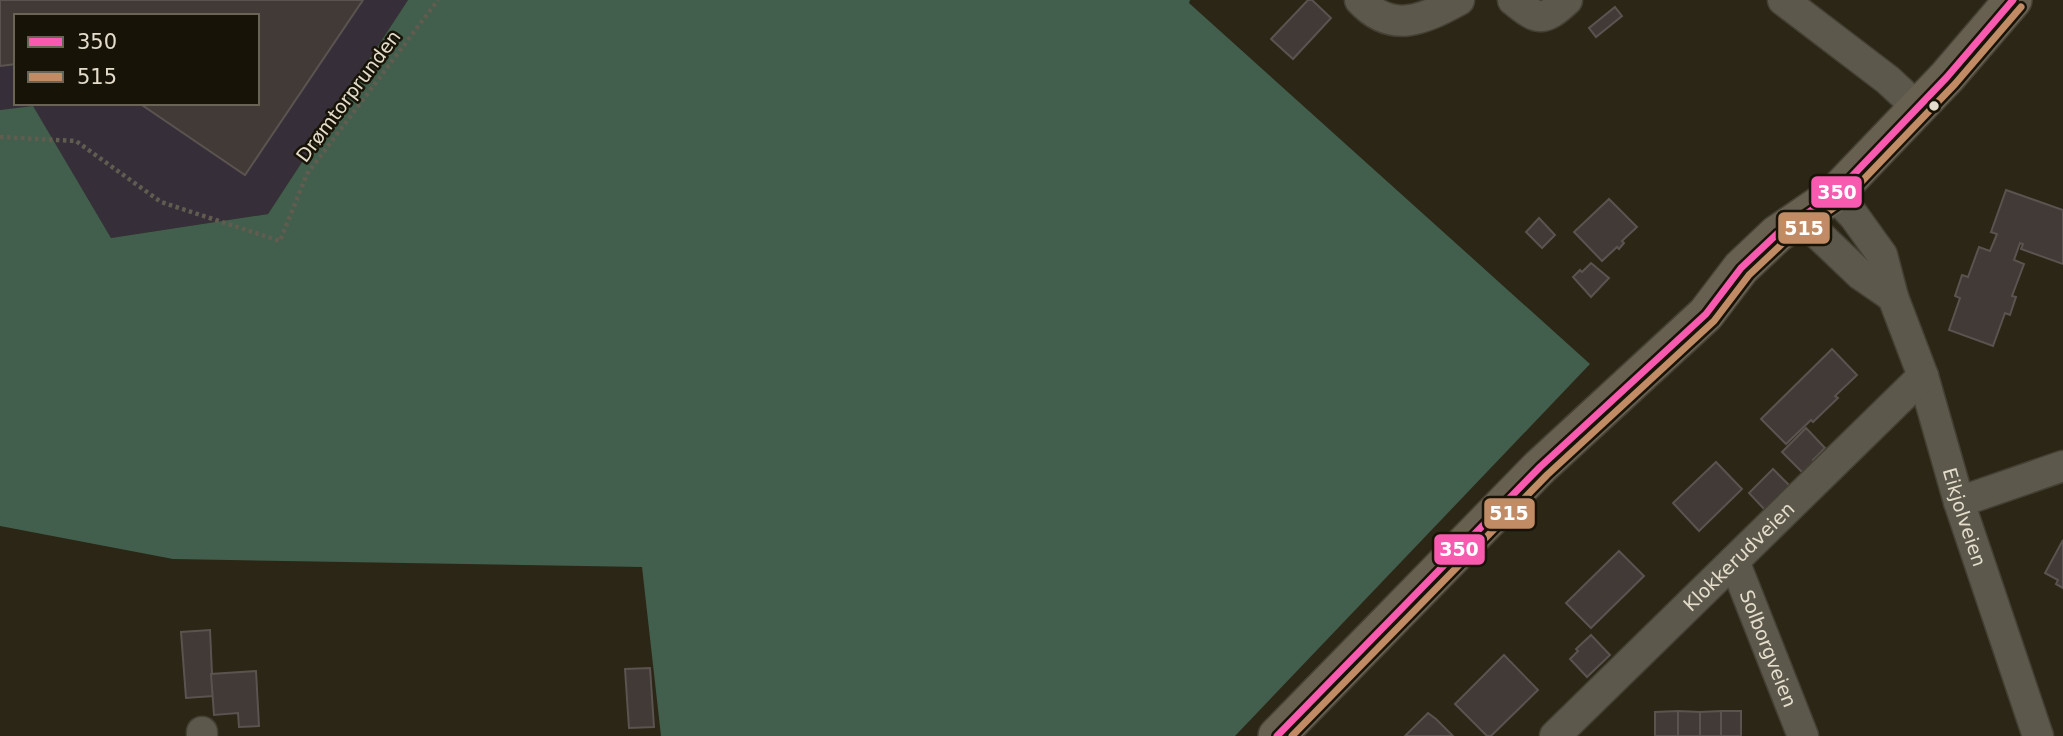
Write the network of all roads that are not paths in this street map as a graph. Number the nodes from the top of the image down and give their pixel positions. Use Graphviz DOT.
graph roads {
  1 [pos="1360,0"];
  2 [pos="1460,0"];
  3 [pos="1513,0"];
  4 [pos="1567,0"];
  5 [pos="1783,0"];
  6 [pos="2013,0"];
  7 [pos="1918,108"];
  8 [pos="1817,210"];
  9 [pos="1893,297"];
  10 [pos="1923,376"];
  11 [pos="2063,466"];
  12 [pos="1959,502"];
  13 [pos="1734,561"];
  14 [pos="1277,736"];
  15 [pos="1555,736"];
  16 [pos="1803,736"];
  17 [pos="2038,736"];
  1 -- 2 [label="street"];
  3 -- 4 [label="street"];
  5 -- 7 [label="street"];
  6 -- 7 [label="main road"];
  7 -- 8 [label="main road"];
  8 -- 9 [label="street"];
  8 -- 9 [label="street, Eikjolveien"];
  8 -- 14 [label="main road"];
  9 -- 10 [label="street, Eikjolveien"];
  10 -- 12 [label="street, Eikjolveien"];
  10 -- 13 [label="street, Klokkerudveien"];
  11 -- 12 [label="street"];
  12 -- 17 [label="street, Eikjolveien"];
  13 -- 15 [label="street, Klokkerudveien"];
  13 -- 16 [label="street, Solborgveien"];
}
